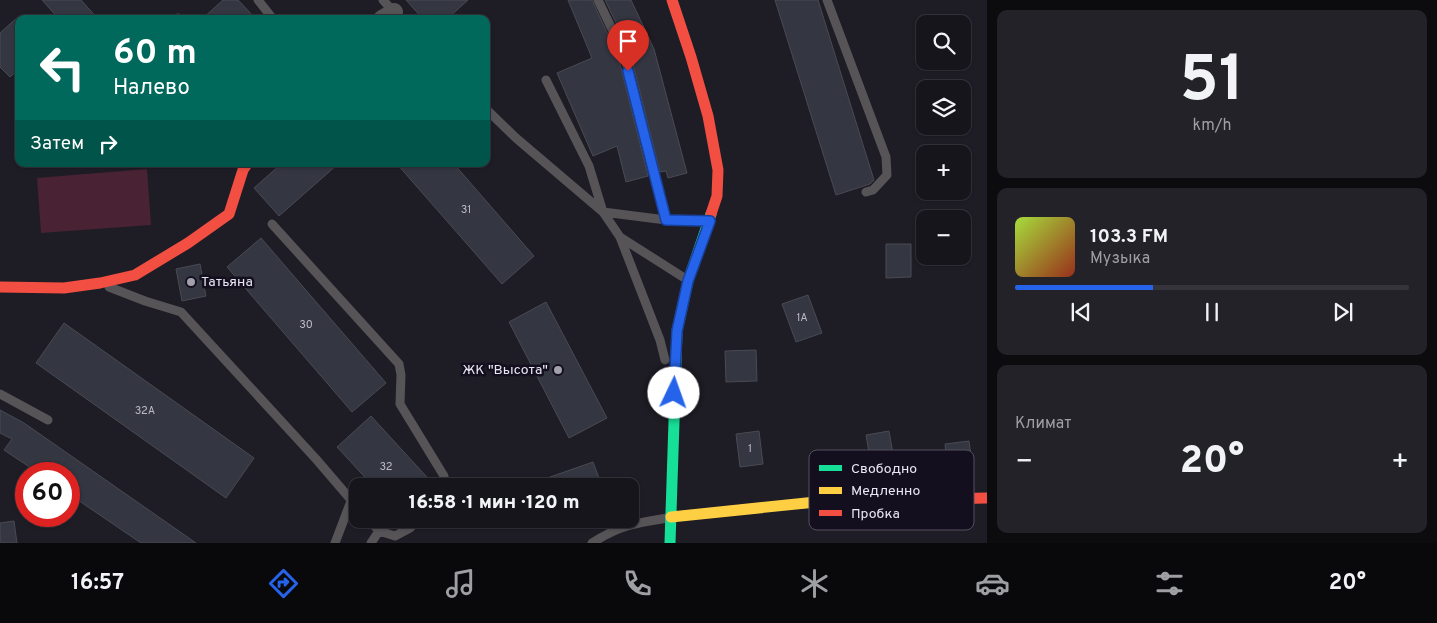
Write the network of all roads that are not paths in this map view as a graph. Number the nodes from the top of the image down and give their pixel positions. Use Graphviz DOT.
graph roads {
  1 [pos="258,0"];
  2 [pos="598,0"];
  3 [pos="672,0"];
  4 [pos="827,0"];
  5 [pos="271,15"];
  6 [pos="546,80"];
  7 [pos="490,113"];
  8 [pos="244,167"];
  9 [pos="866,192"];
  10 [pos="603,212"];
  11 [pos="666,220"];
  12 [pos="710,221"];
  13 [pos="272,224"];
  14 [pos="620,237"];
  15 [pos="688,281"];
  16 [pos="100,283"];
  17 [pos="0,287"];
  18 [pos="674,393"];
  19 [pos="0,394"];
  20 [pos="48,420"];
  21 [pos="444,478"];
  22 [pos="974,498"];
  23 [pos="987,498"];
  24 [pos="349,499"];
  25 [pos="809,503"];
  26 [pos="349,515"];
  27 [pos="671,518"];
  28 [pos="376,528"];
  29 [pos="410,528"];
  30 [pos="379,531"];
  31 [pos="335,543"];
  32 [pos="371,543"];
  33 [pos="592,543"];
  34 [pos="670,543"];
  1 -- 5 [label="lane"];
  2 -- 11 [label="lane"];
  3 -- 12 [label="street"];
  4 -- 9 [label="lane"];
  6 -- 10 [label="lane"];
  7 -- 10 [label="lane"];
  8 -- 16 [label="street"];
  10 -- 11 [label="lane"];
  10 -- 14 [label="lane"];
  11 -- 12 [label="lane"];
  12 -- 15 [label="street"];
  13 -- 21 [label="lane"];
  14 -- 15 [label="lane"];
  14 -- 18 [label="lane"];
  15 -- 18 [label="street"];
  16 -- 17 [label="street"];
  16 -- 24 [label="lane"];
  18 -- 27 [label="street"];
  19 -- 20 [label="lane"];
  22 -- 23 [label="street"];
  25 -- 27 [label="street"];
  26 -- 31 [label="lane"];
  27 -- 33 [label="lane"];
  27 -- 34 [label="street"];
  28 -- 30 [label="lane"];
  29 -- 30 [label="lane"];
  30 -- 32 [label="lane"];
}
